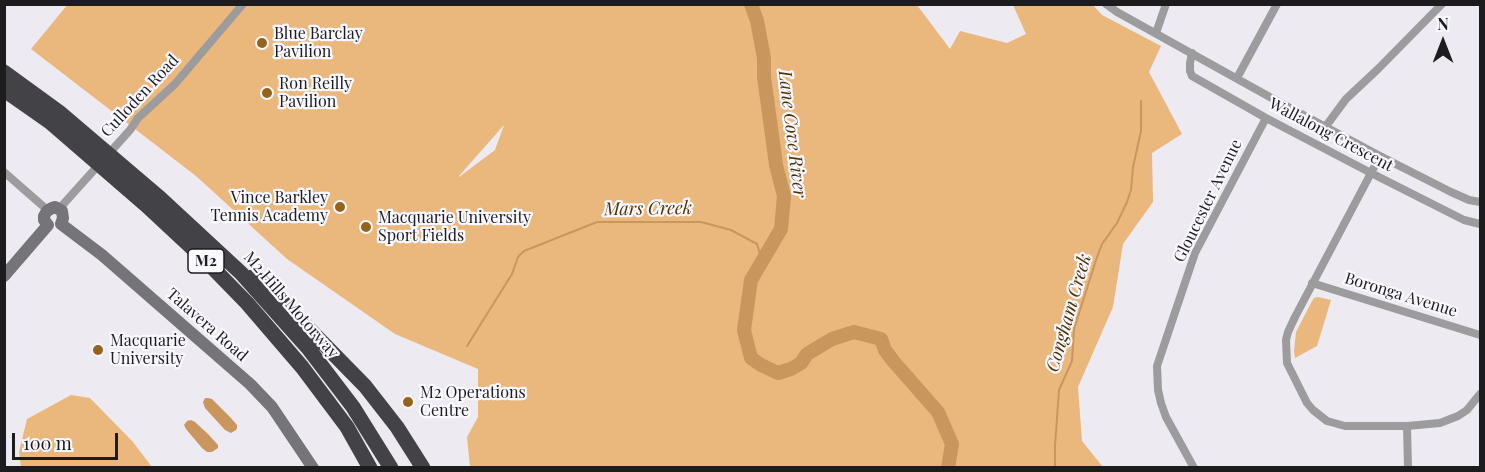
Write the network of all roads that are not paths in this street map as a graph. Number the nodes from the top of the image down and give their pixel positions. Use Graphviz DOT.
graph roads {
  1 [pos="243,4"];
  2 [pos="1106,4"];
  3 [pos="1166,4"];
  4 [pos="1277,4"];
  5 [pos="1442,4"];
  6 [pos="1156,33"];
  7 [pos="1192,54"];
  8 [pos="4,72"];
  9 [pos="1237,78"];
  10 [pos="4,90"];
  11 [pos="1266,118"];
  12 [pos="1326,126"];
  13 [pos="1380,156"];
  14 [pos="4,172"];
  15 [pos="1371,174"];
  16 [pos="1480,202"];
  17 [pos="53,210"];
  18 [pos="1480,224"];
  19 [pos="54,225"];
  20 [pos="241,273"];
  21 [pos="4,276"];
  22 [pos="1312,283"];
  23 [pos="1480,335"];
  24 [pos="1480,394"];
  25 [pos="1407,426"];
  26 [pos="313,468"];
  27 [pos="370,468"];
  28 [pos="391,468"];
  29 [pos="423,468"];
  30 [pos="1194,468"];
  31 [pos="1408,468"];
  1 -- 17 [label="street, Culloden Road"];
  2 -- 6 [label="street, Wallalong Crescent"];
  3 -- 6 [label="street"];
  4 -- 9 [label="street"];
  5 -- 12 [label="street"];
  6 -- 7 [label="street, Wallalong Crescent"];
  7 -- 9 [label="street, Wallalong Crescent"];
  7 -- 11 [label="street, Wallalong Crescent"];
  8 -- 20 [label="highway, M2 Hills Motorway / M2"];
  9 -- 12 [label="street, Wallalong Crescent"];
  10 -- 27 [label="highway, M2 Hills Motorway / M2"];
  11 -- 15 [label="street, Wallalong Crescent"];
  11 -- 30 [label="street, Gloucester Avenue"];
  12 -- 13 [label="street, Wallalong Crescent"];
  13 -- 15 [label="street, Boronga Avenue"];
  13 -- 16 [label="street, Wallalong Crescent"];
  14 -- 17 [label="street"];
  15 -- 18 [label="street, Wallalong Crescent"];
  15 -- 22 [label="street, Boronga Avenue"];
  17 -- 19 [label="street"];
  19 -- 21 [label="street"];
  19 -- 26 [label="street, Talavera Road"];
  20 -- 28 [label="highway, M2 Hills Motorway / M2"];
  20 -- 29 [label="highway, M2"];
  22 -- 23 [label="street, Boronga Avenue"];
  22 -- 25 [label="street, Boronga Avenue"];
  24 -- 25 [label="street, Boronga Avenue"];
  25 -- 31 [label="street"];
}
